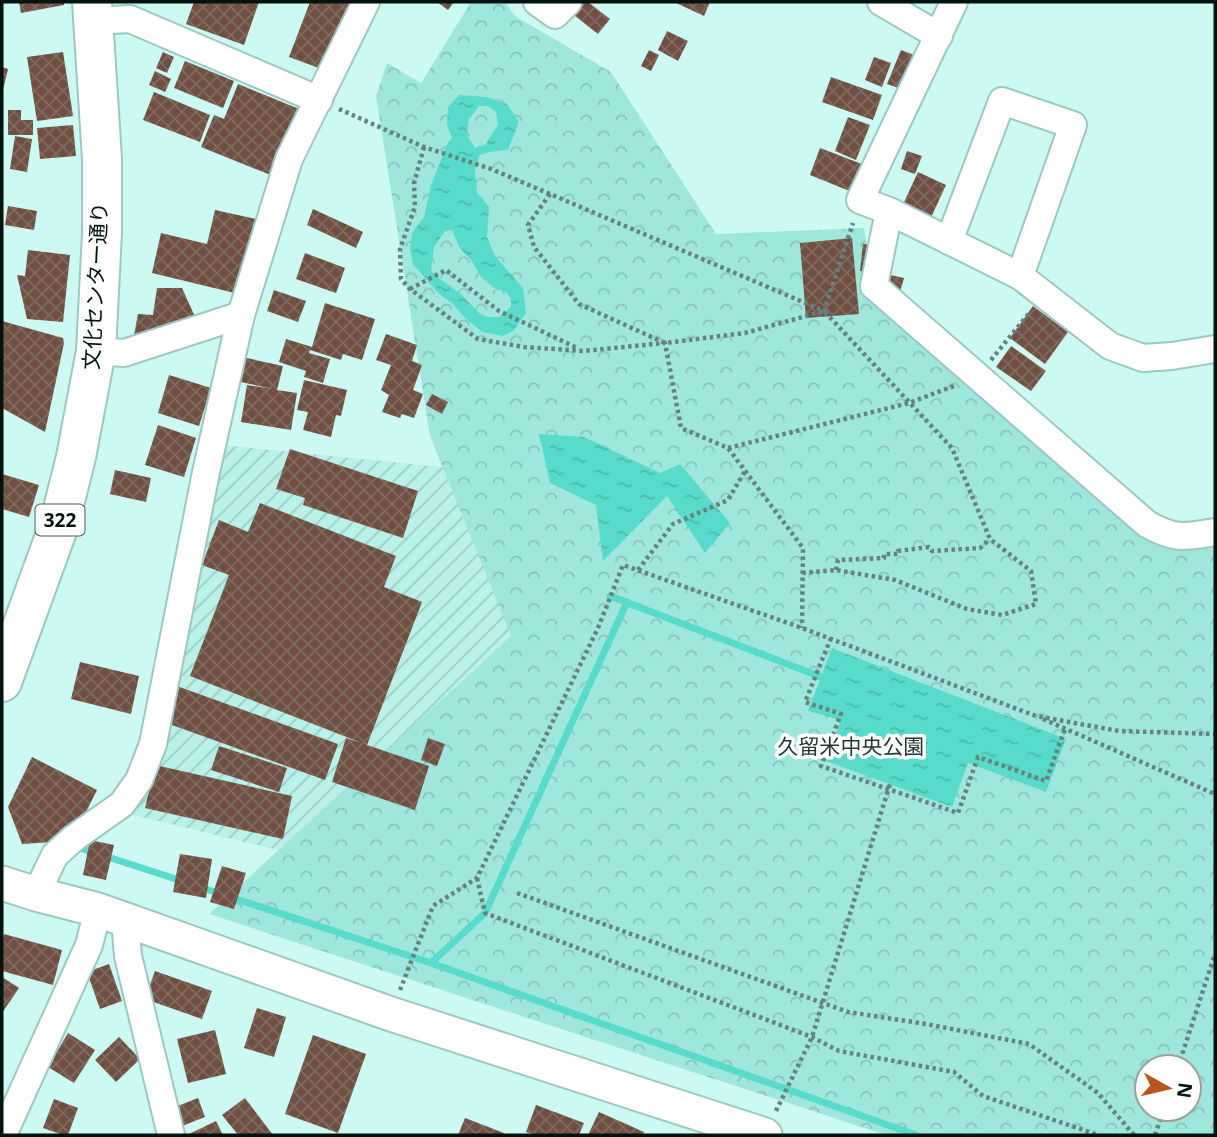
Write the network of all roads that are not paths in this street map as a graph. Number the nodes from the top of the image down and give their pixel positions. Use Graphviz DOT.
graph roads {
  1 [pos="366,2"];
  2 [pos="537,2"];
  3 [pos="568,2"];
  4 [pos="881,2"];
  5 [pos="954,2"];
  6 [pos="93,12"];
  7 [pos="939,36"];
  8 [pos="318,100"];
  9 [pos="889,211"];
  10 [pos="949,241"];
  11 [pos="1020,276"];
  12 [pos="240,315"];
  13 [pos="1215,348"];
  14 [pos="96,351"];
  15 [pos="1215,532"];
  16 [pos="2,682"];
  17 [pos="2,883"];
  18 [pos="36,894"];
  19 [pos="112,915"];
  20 [pos="769,1129"];
  21 [pos="3,1135"];
  22 [pos="171,1135"];
  1 -- 8 [label="street"];
  2 -- 3 [label="street"];
  4 -- 7 [label="street"];
  5 -- 7 [label="street"];
  6 -- 8 [label="street"];
  6 -- 14 [label="highway, 文化センター通り / 322"];
  7 -- 9 [label="street"];
  8 -- 12 [label="street"];
  9 -- 10 [label="street"];
  9 -- 15 [label="street"];
  10 -- 11 [label="street"];
  10 -- 11 [label="street"];
  11 -- 13 [label="street"];
  12 -- 14 [label="street"];
  12 -- 18 [label="street"];
  14 -- 16 [label="highway, 文化センター通り / 322"];
  17 -- 18 [label="street"];
  18 -- 19 [label="street"];
  19 -- 20 [label="street"];
  19 -- 21 [label="street"];
  19 -- 22 [label="street"];
}
